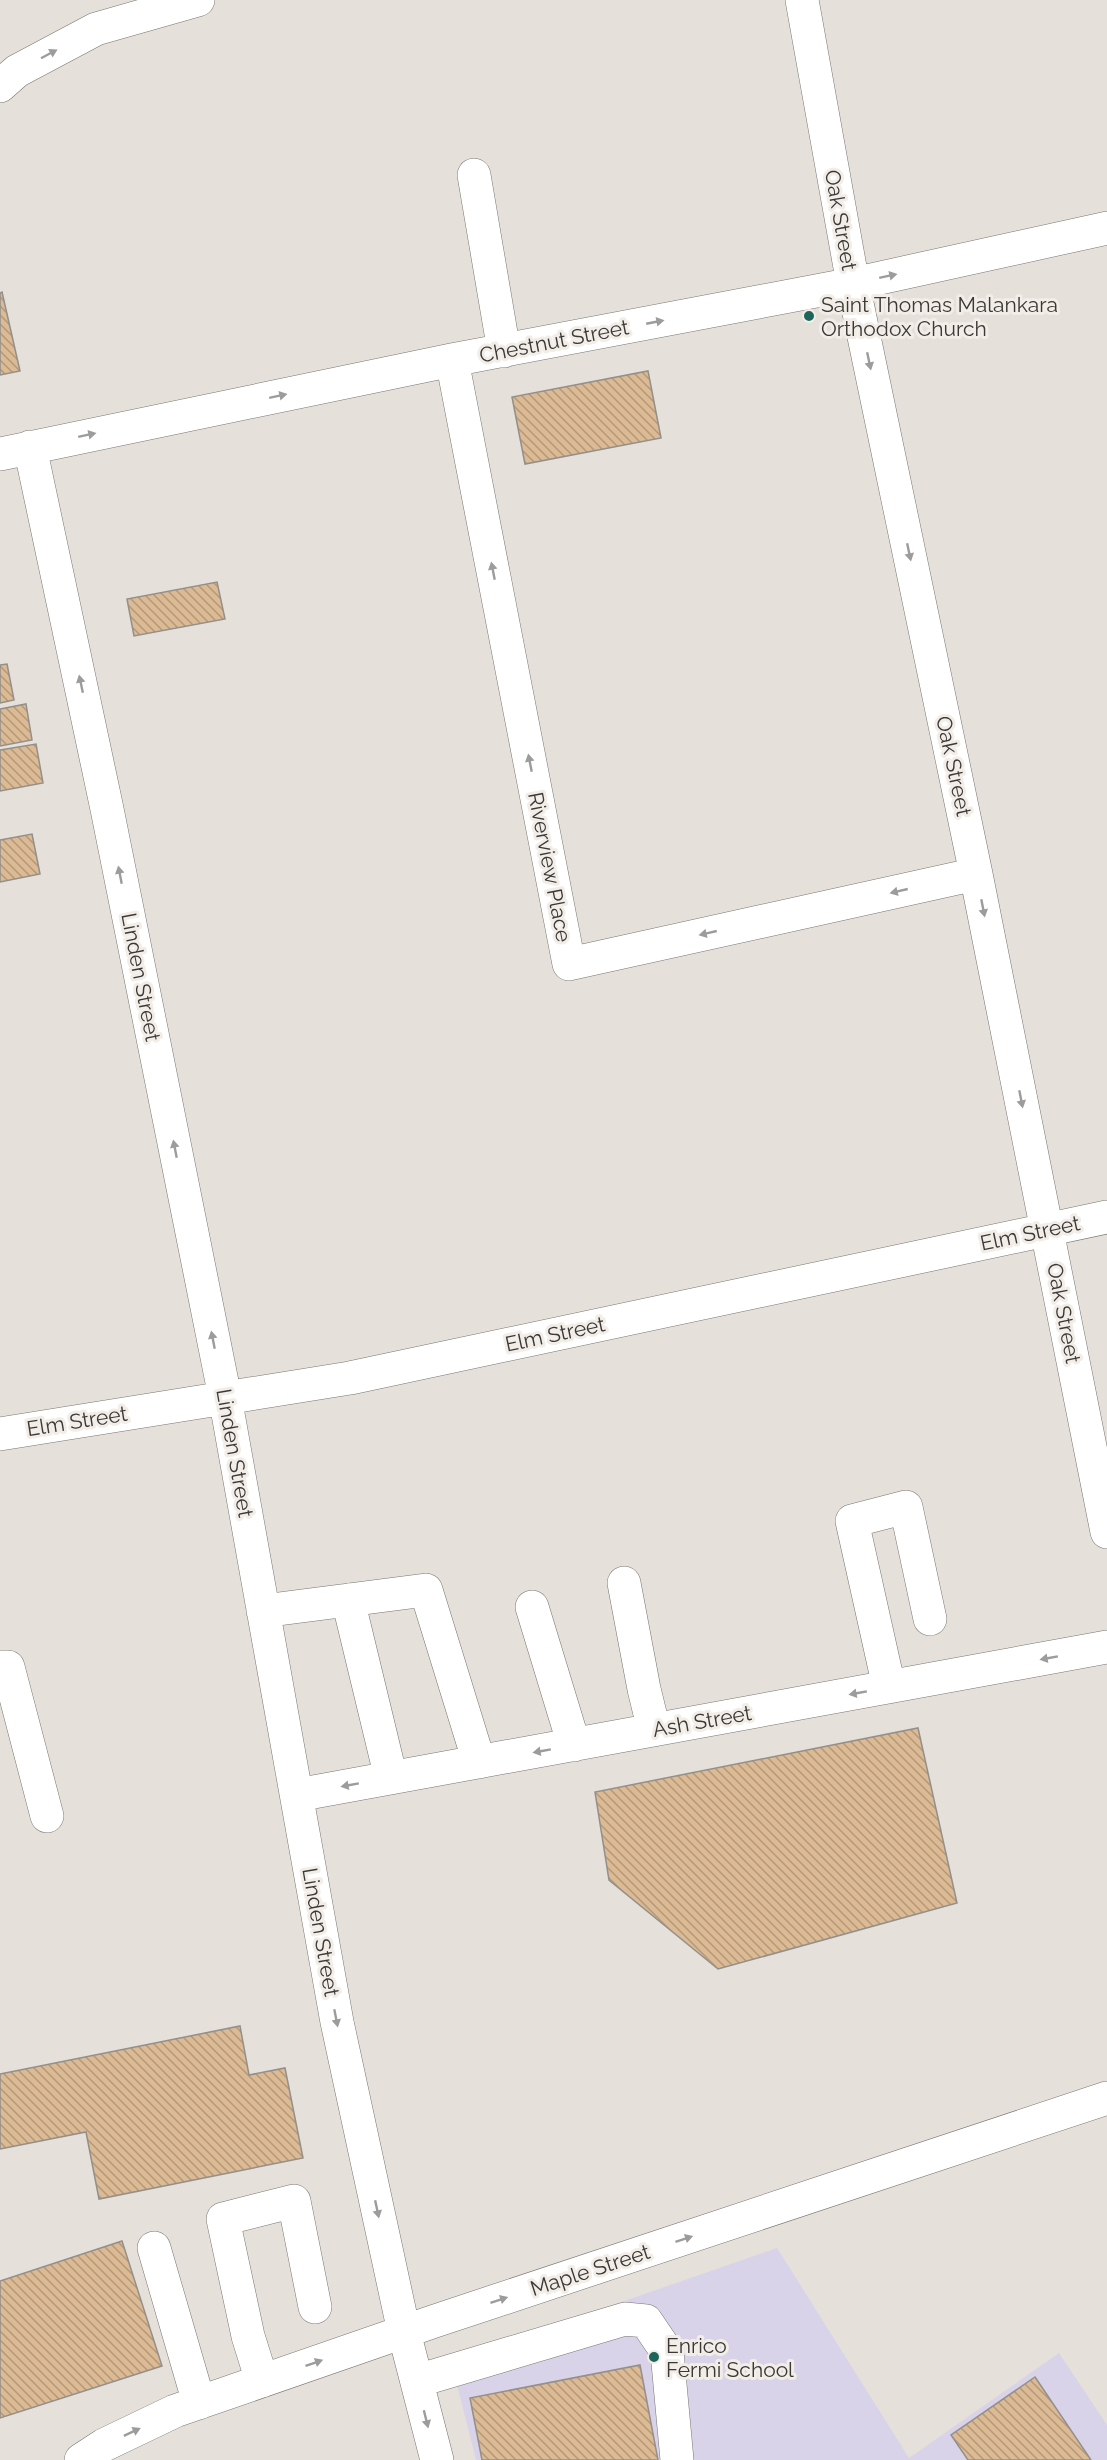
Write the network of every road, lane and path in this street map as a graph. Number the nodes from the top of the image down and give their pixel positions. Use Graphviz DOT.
graph roads {
  1 [pos="198,0"];
  2 [pos="802,0"];
  3 [pos="0,86"];
  4 [pos="474,175"];
  5 [pos="1107,228"];
  6 [pos="853,284"];
  7 [pos="504,351"];
  8 [pos="452,360"];
  9 [pos="15,450"];
  10 [pos="976,874"];
  11 [pos="1107,1217"];
  12 [pos="1048,1230"];
  13 [pos="225,1397"];
  14 [pos="0,1434"];
  15 [pos="1107,1532"];
  16 [pos="624,1583"];
  17 [pos="348,1600"];
  18 [pos="532,1607"];
  19 [pos="263,1611"];
  20 [pos="930,1619"];
  21 [pos="1107,1647"];
  22 [pos="0,1667"];
  23 [pos="889,1687"];
  24 [pos="654,1730"];
  25 [pos="574,1745"];
  26 [pos="479,1762"];
  27 [pos="391,1778"];
  28 [pos="297,1795"];
  29 [pos="47,1816"];
  30 [pos="1107,2098"];
  31 [pos="154,2248"];
  32 [pos="315,2307"];
  33 [pos="404,2332"];
  34 [pos="262,2381"];
  35 [pos="417,2381"];
  36 [pos="199,2403"];
  37 [pos="81,2460"];
  38 [pos="437,2460"];
  39 [pos="677,2460"];
  3 -- 1 [label="street, one-way"];
  2 -- 6 [label="street, Oak Street"];
  4 -- 7 [label="street"];
  6 -- 5 [label="street, Chestnut Street, one-way"];
  7 -- 6 [label="street, Chestnut Street, one-way"];
  6 -- 10 [label="street, Oak Street, one-way"];
  7 -- 8 [label="street, Chestnut Street"];
  9 -- 8 [label="street, Chestnut Street, one-way"];
  10 -- 8 [label="street, Riverview Place, one-way"];
  13 -- 9 [label="street, Linden Street, one-way"];
  10 -- 12 [label="street, Oak Street, one-way"];
  11 -- 12 [label="street, Elm Street"];
  12 -- 13 [label="street, Elm Street"];
  12 -- 15 [label="street, Oak Street"];
  13 -- 14 [label="street, Elm Street"];
  13 -- 19 [label="street, Linden Street"];
  16 -- 24 [label="street"];
  17 -- 19 [label="street"];
  17 -- 26 [label="street"];
  17 -- 27 [label="street"];
  18 -- 25 [label="street"];
  19 -- 28 [label="street, Linden Street"];
  20 -- 23 [label="street"];
  21 -- 23 [label="street, Ash Street, one-way"];
  22 -- 29 [label="street"];
  23 -- 24 [label="street, Ash Street, one-way"];
  24 -- 25 [label="street, Ash Street"];
  25 -- 26 [label="street, Ash Street, one-way"];
  26 -- 27 [label="street, Ash Street"];
  27 -- 28 [label="street, Ash Street, one-way"];
  28 -- 33 [label="street, Linden Street, one-way"];
  33 -- 30 [label="street, Maple Street, one-way"];
  31 -- 36 [label="street"];
  32 -- 34 [label="street"];
  34 -- 33 [label="street, Maple Street, one-way"];
  33 -- 35 [label="street, Linden Street"];
  34 -- 36 [label="street, Maple Street"];
  35 -- 38 [label="street, Linden Street, one-way"];
  35 -- 39 [label="street"];
  37 -- 36 [label="street, Maple Street, one-way"];
}
